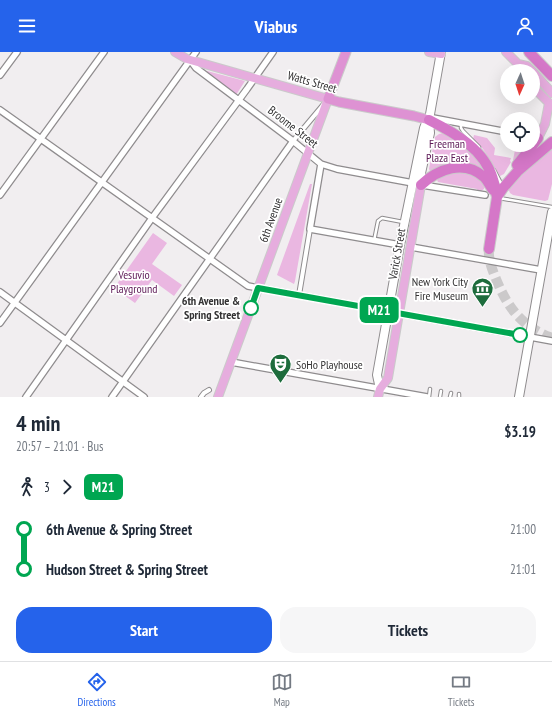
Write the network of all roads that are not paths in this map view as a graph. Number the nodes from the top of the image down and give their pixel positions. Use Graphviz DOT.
graph roads {
  1 [pos="17,52"];
  2 [pos="104,52"];
  3 [pos="175,52"];
  4 [pos="196,52"];
  5 [pos="273,52"];
  6 [pos="346,52"];
  7 [pos="429,52"];
  8 [pos="506,52"];
  9 [pos="529,52"];
  10 [pos="441,53"];
  11 [pos="190,60"];
  12 [pos="516,64"];
  13 [pos="0,75"];
  14 [pos="552,76"];
  15 [pos="255,78"];
  16 [pos="540,80"];
  17 [pos="552,93"];
  18 [pos="540,94"];
  19 [pos="328,99"];
  20 [pos="238,100"];
  21 [pos="550,105"];
  22 [pos="0,110"];
  23 [pos="430,119"];
  24 [pos="461,124"];
  25 [pos="500,131"];
  26 [pos="540,132"];
  27 [pos="40,139"];
  28 [pos="293,141"];
  29 [pos="552,142"];
  30 [pos="483,152"];
  31 [pos="527,152"];
  32 [pos="308,154"];
  33 [pos="320,164"];
  34 [pos="494,168"];
  35 [pos="101,182"];
  36 [pos="417,184"];
  37 [pos="503,188"];
  38 [pos="0,195"];
  39 [pos="485,195"];
  40 [pos="497,197"];
  41 [pos="552,208"];
  42 [pos="552,212"];
  43 [pos="152,218"];
  44 [pos="405,222"];
  45 [pos="310,229"];
  46 [pos="374,241"];
  47 [pos="400,246"];
  48 [pos="411,247"];
  49 [pos="489,249"];
  50 [pos="209,259"];
  51 [pos="541,270"];
  52 [pos="258,288"];
  53 [pos="0,292"];
  54 [pos="299,295"];
  55 [pos="15,302"];
  56 [pos="388,311"];
  57 [pos="399,314"];
  58 [pos="0,323"];
  59 [pos="530,337"];
  60 [pos="66,340"];
  61 [pos="552,341"];
  62 [pos="231,362"];
  63 [pos="123,381"];
  64 [pos="430,389"];
  65 [pos="209,390"];
  66 [pos="441,391"];
  67 [pos="379,393"];
  68 [pos="451,393"];
  69 [pos="26,397"];
  70 [pos="112,397"];
  71 [pos="144,397"];
  72 [pos="201,397"];
  73 [pos="218,397"];
  74 [pos="428,397"];
  75 [pos="440,397"];
  76 [pos="450,397"];
  77 [pos="519,397"];
  1 -- 13 [label="street"];
  2 -- 27 [label="street"];
  3 -- 11 [label="main road, Broome Street"];
  4 -- 11 [label="street"];
  5 -- 15 [label="street"];
  6 -- 19 [label="highway, 6th Avenue"];
  7 -- 10 [label="main road"];
  8 -- 12 [label="main road"];
  9 -- 14 [label="highway"];
  10 -- 23 [label="main road, Varick Street"];
  11 -- 15 [label="main road, Watts Street"];
  11 -- 20 [label="street, Broome Street"];
  11 -- 35 [label="street"];
  15 -- 19 [label="main road, Watts Street"];
  15 -- 20 [label="street"];
  16 -- 17 [label="main road"];
  18 -- 21 [label="main road"];
  19 -- 23 [label="highway, Watts Street"];
  19 -- 28 [label="street"];
  19 -- 32 [label="main road, 6th Avenue"];
  20 -- 28 [label="street, Broome Street"];
  20 -- 43 [label="street"];
  21 -- 26 [label="main road"];
  22 -- 27 [label="street"];
  23 -- 24 [label="street, Watts Street"];
  23 -- 36 [label="main road, Varick Street"];
  23 -- 40 [label="highway"];
  24 -- 25 [label="street, Watts Street"];
  24 -- 30 [label="lane"];
  27 -- 35 [label="street"];
  27 -- 38 [label="street"];
  28 -- 32 [label="street, Broome Street"];
  28 -- 50 [label="street"];
  29 -- 37 [label="highway"];
  31 -- 37 [label="highway"];
  32 -- 33 [label="street, Broome Street"];
  32 -- 52 [label="main road, 6th Avenue"];
  33 -- 36 [label="street, Broome Street"];
  33 -- 45 [label="street"];
  34 -- 37 [label="lane"];
  35 -- 43 [label="street"];
  35 -- 55 [label="street"];
  36 -- 39 [label="street, Broome Street"];
  36 -- 40 [label="highway"];
  36 -- 44 [label="main road, Varick Street"];
  36 -- 48 [label="main road, Varick Street"];
  37 -- 40 [label="highway"];
  40 -- 41 [label="lane"];
  40 -- 49 [label="highway"];
  42 -- 51 [label="main road"];
  43 -- 50 [label="street"];
  43 -- 60 [label="street"];
  44 -- 46 [label="lane"];
  44 -- 47 [label="main road, Varick Street"];
  45 -- 46 [label="street"];
  45 -- 54 [label="street"];
  46 -- 47 [label="street"];
  47 -- 56 [label="main road, Varick Street"];
  48 -- 51 [label="street"];
  48 -- 57 [label="main road, Varick Street"];
  50 -- 52 [label="street"];
  50 -- 63 [label="street"];
  51 -- 59 [label="main road"];
  52 -- 54 [label="street"];
  52 -- 62 [label="main road, 6th Avenue"];
  53 -- 55 [label="street"];
  54 -- 56 [label="street"];
  55 -- 58 [label="street"];
  55 -- 60 [label="street"];
  56 -- 57 [label="street"];
  56 -- 67 [label="main road, Varick Street"];
  57 -- 59 [label="street"];
  57 -- 67 [label="main road, Varick Street"];
  59 -- 61 [label="street"];
  59 -- 77 [label="main road"];
  60 -- 63 [label="street"];
  60 -- 69 [label="street"];
  62 -- 67 [label="street"];
  62 -- 73 [label="main road, 6th Avenue"];
  63 -- 70 [label="street"];
  63 -- 71 [label="street"];
  64 -- 74 [label="lane"];
  65 -- 72 [label="street"];
  66 -- 75 [label="lane"];
  67 -- 74 [label="street"];
  68 -- 76 [label="lane"];
}
